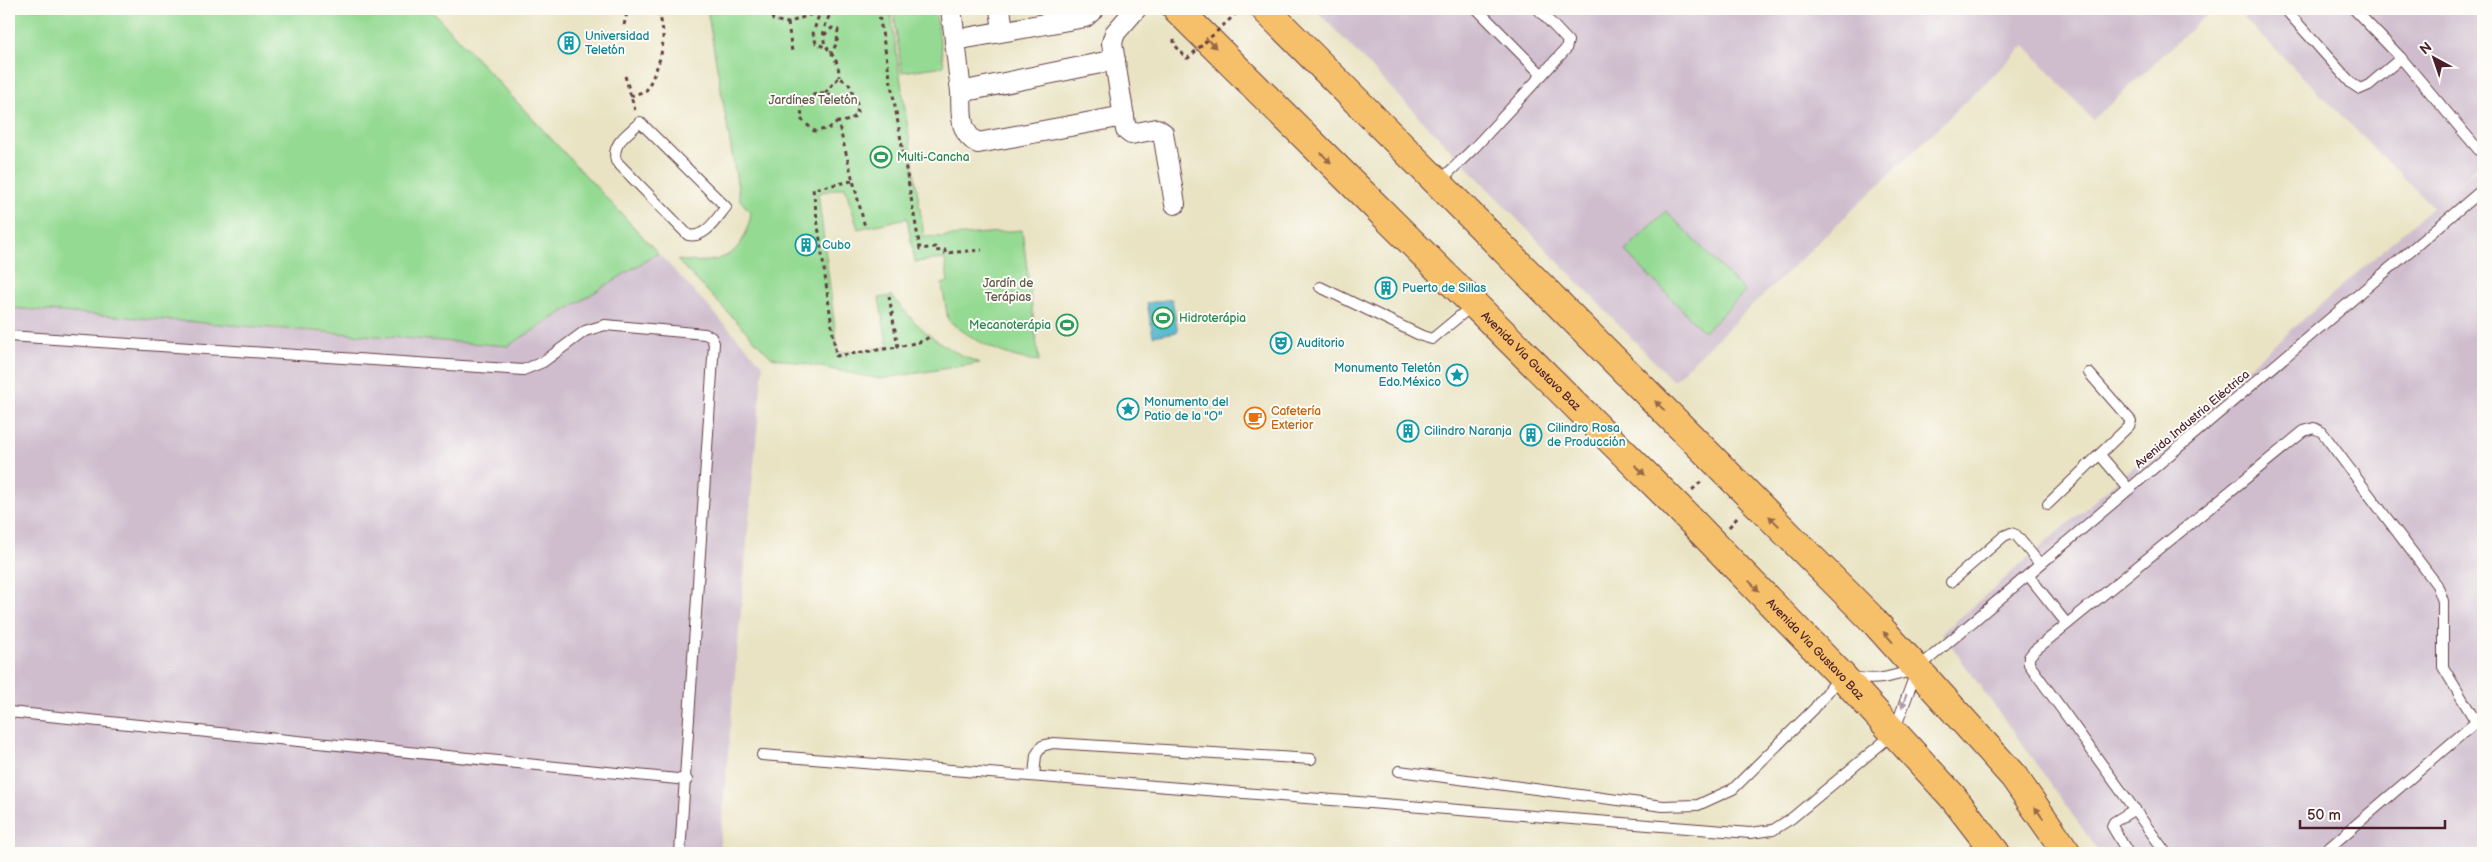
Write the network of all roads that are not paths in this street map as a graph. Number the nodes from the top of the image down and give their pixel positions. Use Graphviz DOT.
graph roads {
  1 [pos="951,9"];
  2 [pos="1000,9"];
  3 [pos="1094,9"];
  4 [pos="1136,9"];
  5 [pos="1177,9"];
  6 [pos="1259,9"];
  7 [pos="1477,9"];
  8 [pos="1538,9"];
  9 [pos="2286,9"];
  10 [pos="2354,9"];
  11 [pos="1003,30"];
  12 [pos="955,40"];
  13 [pos="2401,58"];
  14 [pos="1115,60"];
  15 [pos="1542,75"];
  16 [pos="961,92"];
  17 [pos="1124,116"];
  18 [pos="640,122"];
  19 [pos="2483,155"];
  20 [pos="1437,184"];
  21 [pos="2483,190"];
  22 [pos="1175,204"];
  23 [pos="1320,287"];
  24 [pos="1474,304"];
  25 [pos="9,336"];
  26 [pos="2089,373"];
  27 [pos="2100,455"];
  28 [pos="2129,488"];
  29 [pos="2048,504"];
  30 [pos="2040,564"];
  31 [pos="2028,575"];
  32 [pos="1951,582"];
  33 [pos="2067,624"];
  34 [pos="1917,669"];
  35 [pos="1841,675"];
  36 [pos="9,712"];
  37 [pos="2476,722"];
  38 [pos="2483,731"];
  39 [pos="1893,734"];
  40 [pos="762,755"];
  41 [pos="1310,759"];
  42 [pos="1398,771"];
  43 [pos="1034,776"];
  44 [pos="687,780"];
  45 [pos="2135,809"];
  46 [pos="680,853"];
  47 [pos="1996,853"];
  48 [pos="2067,853"];
  49 [pos="2128,853"];
  50 [pos="2166,853"];
  51 [pos="2323,853"];
  1 -- 12 [label="street"];
  2 -- 11 [label="street"];
  3 -- 11 [label="street"];
  4 -- 14 [label="street"];
  5 -- 24 [label="main road, Avenida Via Gustavo Baz, one-way"];
  6 -- 20 [label="main road"];
  7 -- 15 [label="lane"];
  8 -- 15 [label="lane"];
  9 -- 13 [label="lane"];
  10 -- 13 [label="lane"];
  11 -- 12 [label="street"];
  12 -- 16 [label="street"];
  13 -- 19 [label="lane"];
  14 -- 16 [label="street"];
  14 -- 17 [label="street"];
  15 -- 20 [label="lane"];
  16 -- 17 [label="street"];
  17 -- 22 [label="street"];
  18 -- 18 [label="lane"];
  34 -- 20 [label="main road, one-way"];
  21 -- 28 [label="lane, Avenida Industria Eléctrica"];
  23 -- 24 [label="lane"];
  24 -- 35 [label="main road, Avenida Via Gustavo Baz, one-way"];
  25 -- 44 [label="lane"];
  26 -- 27 [label="lane"];
  27 -- 28 [label="lane"];
  27 -- 29 [label="lane"];
  28 -- 30 [label="lane, Avenida Industria Eléctrica"];
  30 -- 31 [label="lane, Avenida Industria Eléctrica"];
  30 -- 32 [label="lane"];
  31 -- 33 [label="lane"];
  31 -- 34 [label="lane, Avenida Industria Eléctrica"];
  33 -- 37 [label="lane"];
  33 -- 45 [label="lane"];
  34 -- 35 [label="lane, Avenida Industria Eléctrica"];
  34 -- 39 [label="lane, Avenida Industria Eléctrica, one-way"];
  48 -- 34 [label="main road, one-way"];
  35 -- 39 [label="main road, Avenida Via Gustavo Baz"];
  35 -- 42 [label="lane"];
  36 -- 44 [label="lane"];
  37 -- 38 [label="lane"];
  37 -- 51 [label="lane"];
  39 -- 43 [label="lane"];
  39 -- 47 [label="main road, Avenida Via Gustavo Baz"];
  40 -- 43 [label="lane"];
  41 -- 43 [label="lane"];
  44 -- 46 [label="lane"];
  45 -- 49 [label="lane"];
  45 -- 50 [label="lane"];
}
